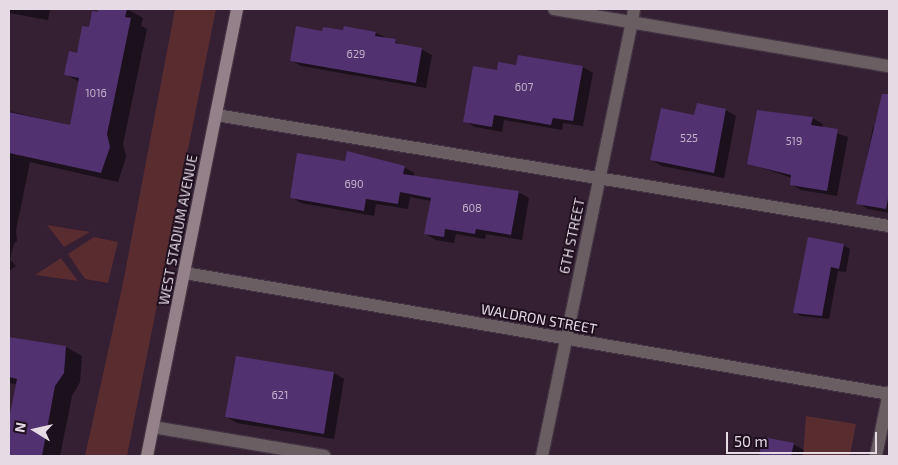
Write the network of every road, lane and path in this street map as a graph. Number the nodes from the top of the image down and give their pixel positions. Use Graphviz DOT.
graph roads {
  1 [pos="237,9"];
  2 [pos="554,9"];
  3 [pos="634,9"];
  4 [pos="632,22"];
  5 [pos="889,66"];
  6 [pos="216,115"];
  7 [pos="599,178"];
  8 [pos="889,226"];
  9 [pos="185,273"];
  10 [pos="566,339"];
  11 [pos="889,393"];
  12 [pos="153,427"];
  13 [pos="147,456"];
  14 [pos="325,456"];
  15 [pos="542,456"];
  16 [pos="876,456"];
  1 -- 6 [label="street, WEST STADIUM AVENUE"];
  2 -- 4 [label="street"];
  3 -- 4 [label="street, 6TH STREET"];
  4 -- 5 [label="street"];
  4 -- 7 [label="street, 6TH STREET"];
  6 -- 7 [label="street"];
  6 -- 9 [label="street, WEST STADIUM AVENUE"];
  7 -- 8 [label="street"];
  7 -- 10 [label="street, 6TH STREET"];
  9 -- 10 [label="street, WALDRON STREET"];
  9 -- 12 [label="street, WEST STADIUM AVENUE"];
  10 -- 11 [label="street, WALDRON STREET"];
  10 -- 15 [label="street, 6TH STREET"];
  11 -- 16 [label="street"];
  12 -- 13 [label="street, WEST STADIUM AVENUE"];
  12 -- 14 [label="street"];
}
